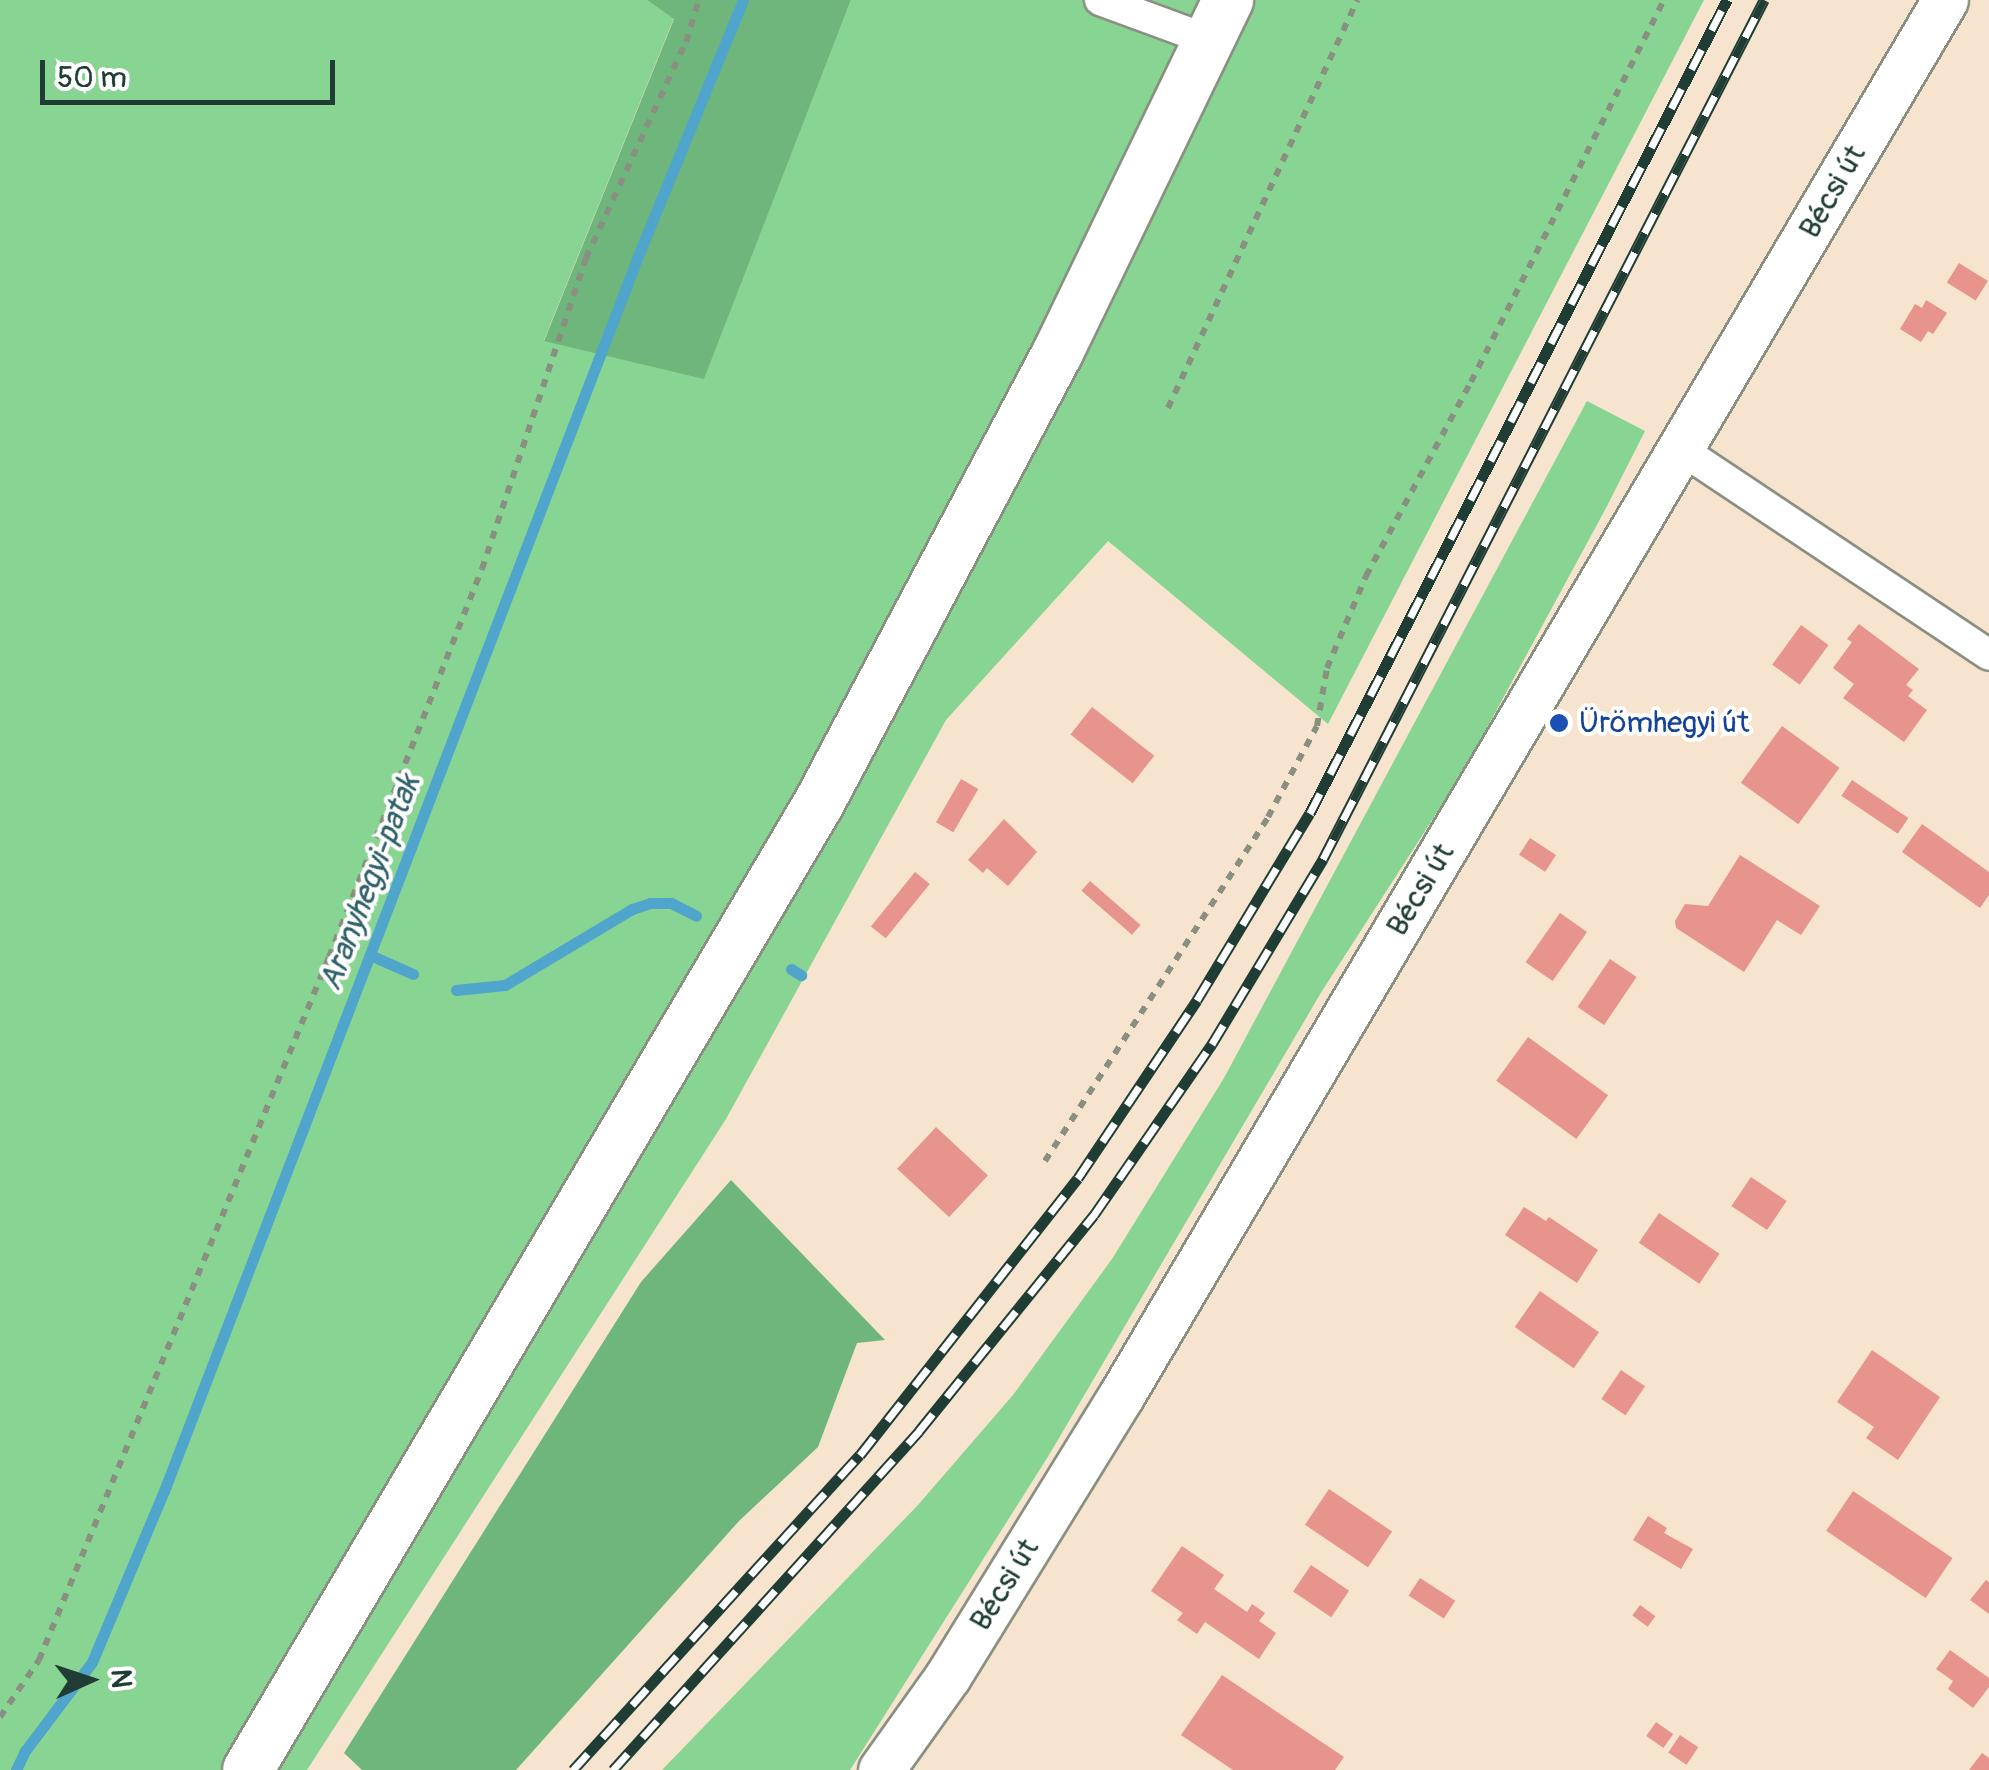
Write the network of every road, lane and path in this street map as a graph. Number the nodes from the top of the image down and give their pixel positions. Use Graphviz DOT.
graph roads {
  1 [pos="698,0"];
  2 [pos="1100,0"];
  3 [pos="1357,0"];
  4 [pos="1664,0"];
  5 [pos="1945,0"];
  6 [pos="1218,20"];
  7 [pos="1168,408"];
  8 [pos="1682,450"];
  9 [pos="1989,654"];
  10 [pos="1044,1161"];
  11 [pos="0,1717"];
  12 [pos="248,1770"];
  13 [pos="881,1770"];
  1 -- 11 [label="path"];
  2 -- 6 [label="street"];
  3 -- 7 [label="path"];
  4 -- 10 [label="path"];
  5 -- 8 [label="street, Bécsi út"];
  6 -- 12 [label="main road"];
  8 -- 9 [label="street"];
  8 -- 13 [label="street, Bécsi út"];
}
